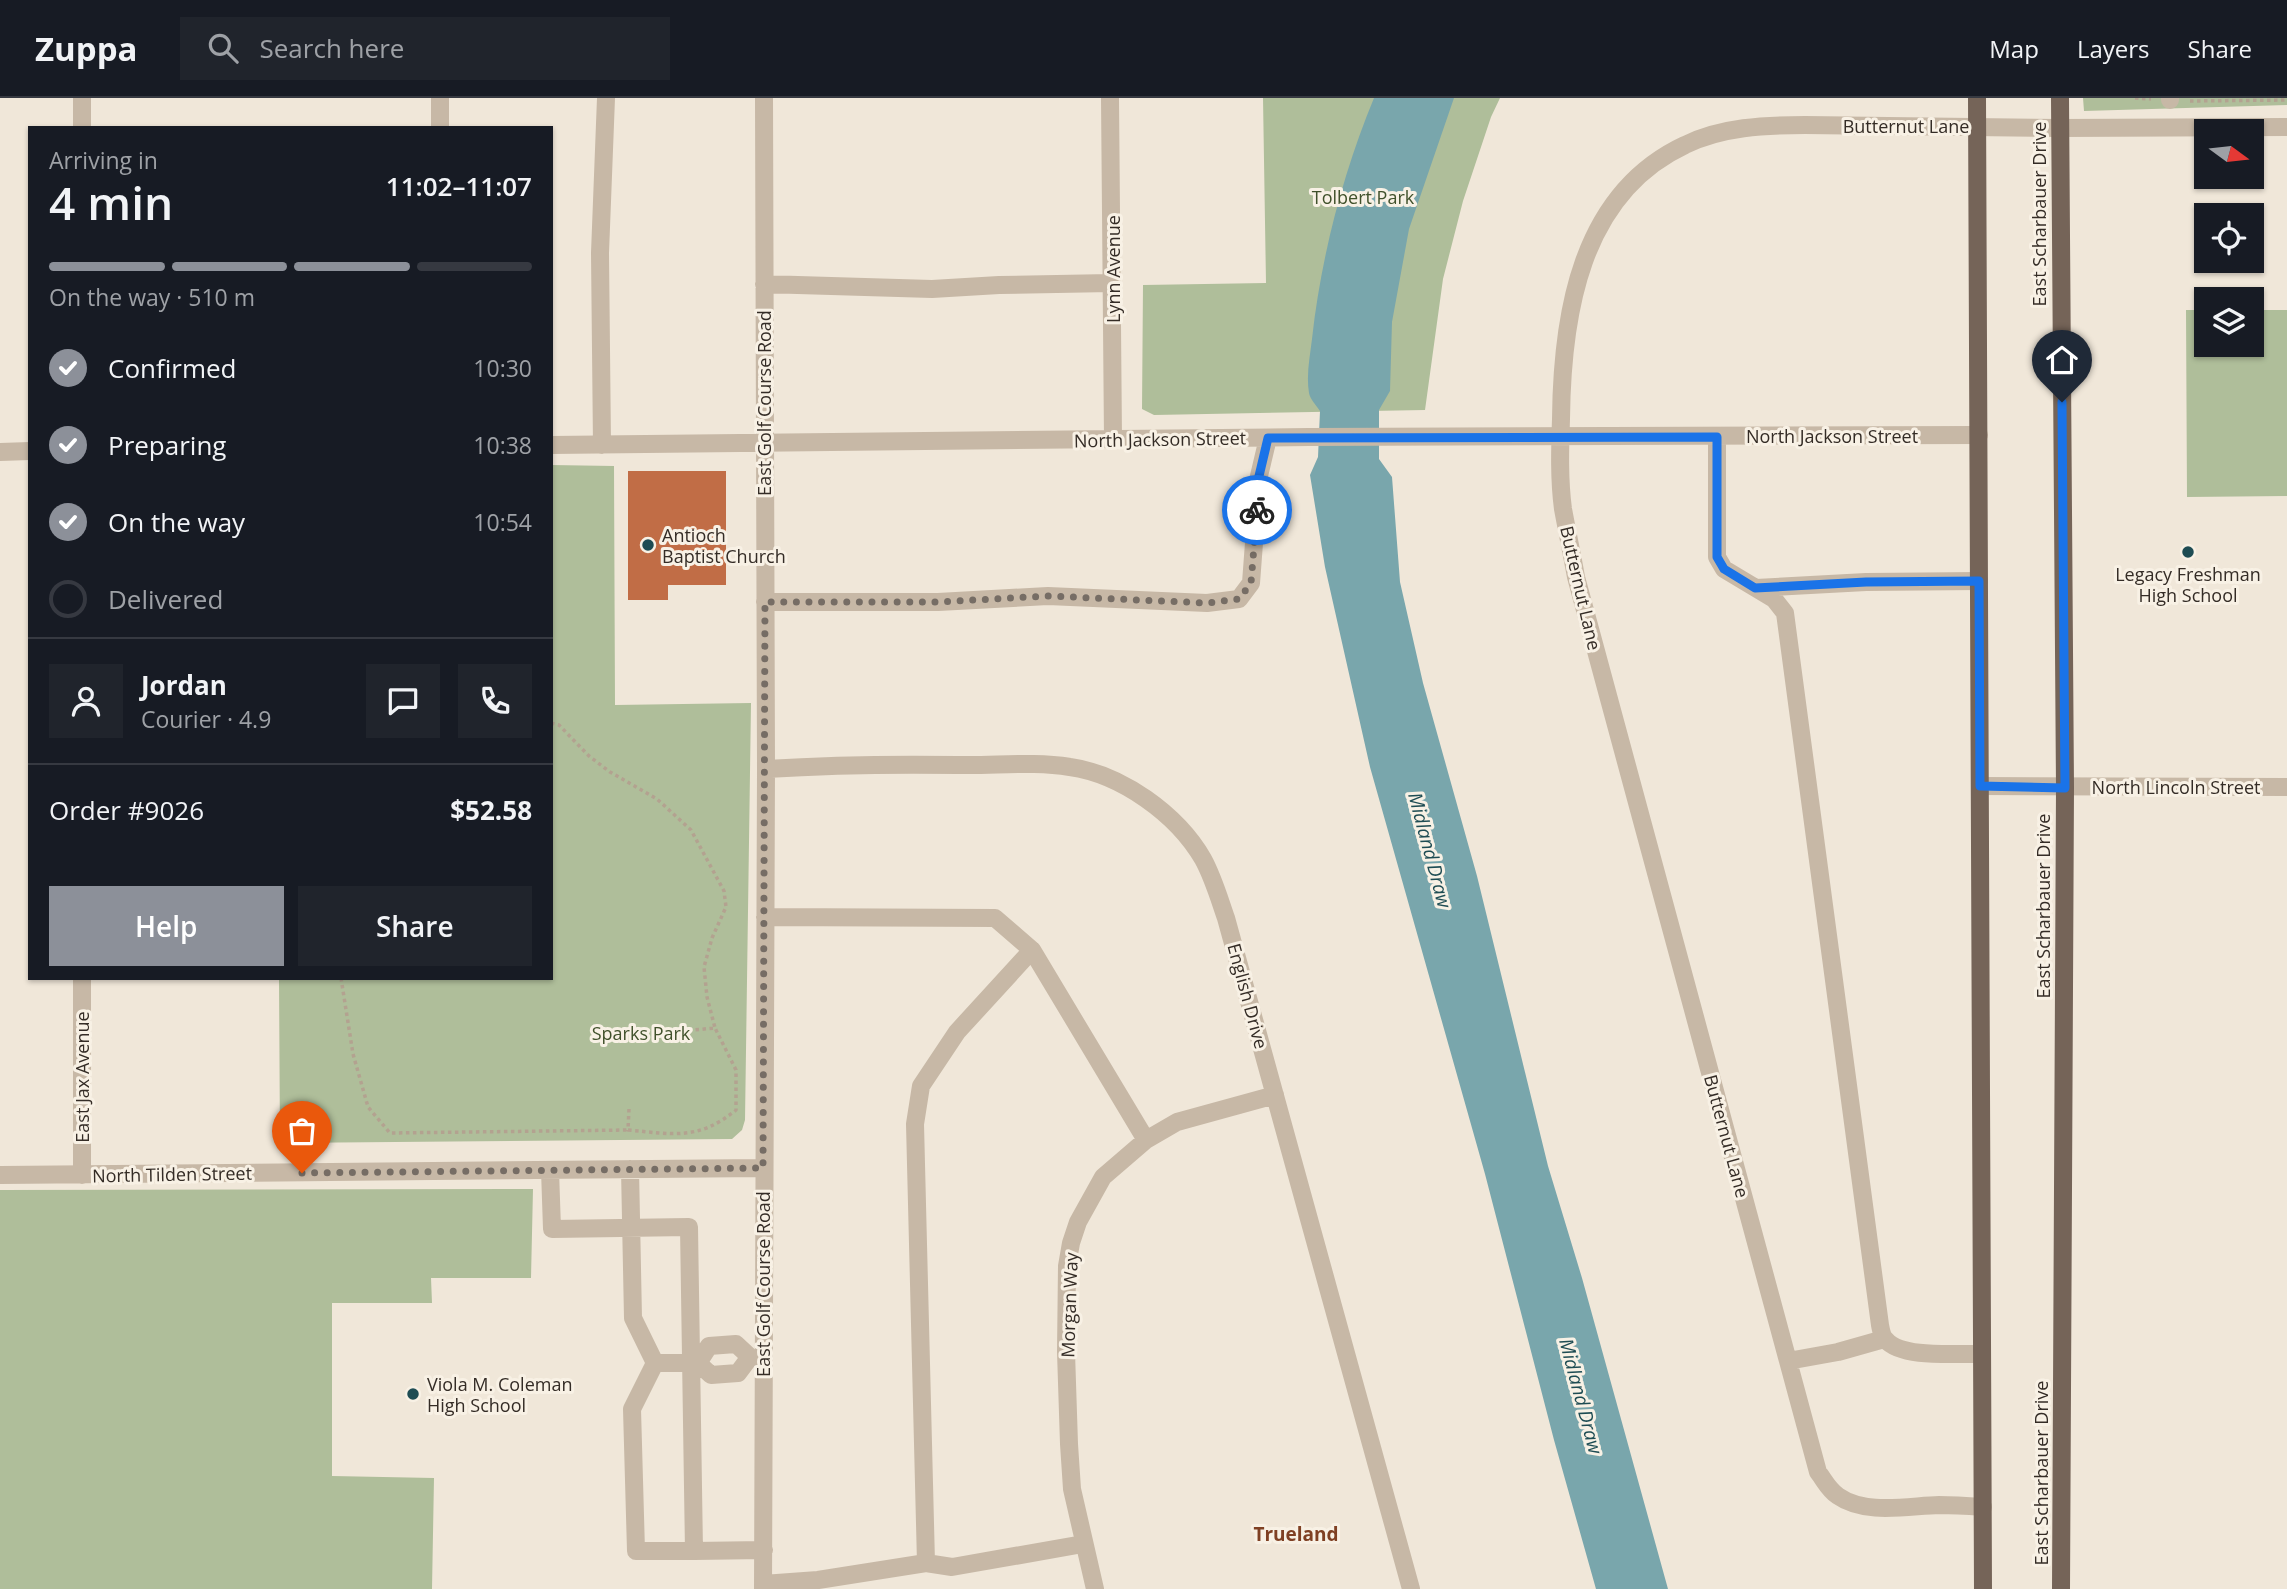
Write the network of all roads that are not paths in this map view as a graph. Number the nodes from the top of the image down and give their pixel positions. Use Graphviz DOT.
graph roads {
  1 [pos="82,98"];
  2 [pos="440,98"];
  3 [pos="606,98"];
  4 [pos="764,98"];
  5 [pos="1110,98"];
  6 [pos="1977,98"];
  7 [pos="2060,98"];
  8 [pos="82,126"];
  9 [pos="440,126"];
  10 [pos="1977,127"];
  11 [pos="2287,127"];
  12 [pos="2060,128"];
  13 [pos="1111,283"];
  14 [pos="764,284"];
  15 [pos="1979,435"];
  16 [pos="1717,437"];
  17 [pos="1268,438"];
  18 [pos="1560,438"];
  19 [pos="1113,439"];
  20 [pos="764,444"];
  21 [pos="553,445"];
  22 [pos="602,445"];
  23 [pos="28,451"];
  24 [pos="0,452"];
  25 [pos="1979,581"];
  26 [pos="1755,588"];
  27 [pos="765,602"];
  28 [pos="766,769"];
  29 [pos="1980,786"];
  30 [pos="2287,787"];
  31 [pos="2065,788"];
  32 [pos="765,917"];
  33 [pos="1032,950"];
  34 [pos="82,980"];
  35 [pos="1275,1095"];
  36 [pos="1146,1140"];
  37 [pos="763,1168"];
  38 [pos="630,1169"];
  39 [pos="550,1170"];
  40 [pos="0,1175"];
  41 [pos="82,1175"];
  42 [pos="632,1228"];
  43 [pos="1884,1339"];
  44 [pos="1982,1354"];
  45 [pos="756,1357"];
  46 [pos="1788,1361"];
  47 [pos="655,1363"];
  48 [pos="694,1363"];
  49 [pos="1983,1507"];
  50 [pos="1083,1544"];
  51 [pos="764,1550"];
  52 [pos="694,1551"];
  53 [pos="926,1563"];
  54 [pos="763,1587"];
  55 [pos="1095,1589"];
  56 [pos="1410,1589"];
  57 [pos="1983,1589"];
  58 [pos="2061,1589"];
  1 -- 8 [label="street"];
  2 -- 9 [label="street"];
  3 -- 22 [label="street"];
  4 -- 14 [label="street, East Golf Course Road"];
  5 -- 13 [label="street, Lynn Avenue"];
  6 -- 10 [label="main road"];
  7 -- 12 [label="main road, East Scharbauer Drive"];
  10 -- 12 [label="street, Butternut Lane"];
  10 -- 15 [label="main road"];
  10 -- 18 [label="street, Butternut Lane"];
  11 -- 12 [label="street, Butternut Lane"];
  12 -- 31 [label="main road, East Scharbauer Drive"];
  13 -- 14 [label="street"];
  13 -- 19 [label="street, Lynn Avenue"];
  14 -- 20 [label="street, East Golf Course Road"];
  15 -- 16 [label="street, North Jackson Street"];
  15 -- 25 [label="main road"];
  16 -- 18 [label="street, North Jackson Street"];
  16 -- 26 [label="street"];
  17 -- 18 [label="street, North Jackson Street"];
  17 -- 19 [label="street, North Jackson Street"];
  17 -- 27 [label="street"];
  18 -- 46 [label="street, Butternut Lane"];
  19 -- 20 [label="street, North Jackson Street"];
  20 -- 22 [label="street, North Jackson Street"];
  20 -- 27 [label="street, East Golf Course Road"];
  21 -- 22 [label="street, North Jackson Street"];
  23 -- 24 [label="street"];
  25 -- 26 [label="street"];
  25 -- 29 [label="main road"];
  26 -- 43 [label="street"];
  27 -- 28 [label="street, East Golf Course Road"];
  28 -- 32 [label="street, East Golf Course Road"];
  28 -- 35 [label="street, English Drive"];
  29 -- 31 [label="street, North Lincoln Street"];
  29 -- 44 [label="main road"];
  30 -- 31 [label="street, North Lincoln Street"];
  31 -- 58 [label="main road, East Scharbauer Drive"];
  32 -- 33 [label="street"];
  32 -- 37 [label="street, East Golf Course Road"];
  33 -- 36 [label="street"];
  33 -- 53 [label="street"];
  34 -- 41 [label="street, East Jax Avenue"];
  35 -- 36 [label="street, Morgan Way"];
  35 -- 56 [label="street, English Drive"];
  36 -- 50 [label="street, Morgan Way"];
  37 -- 38 [label="street, North Tilden Street"];
  37 -- 45 [label="street, East Golf Course Road"];
  38 -- 39 [label="street, North Tilden Street"];
  38 -- 42 [label="street"];
  39 -- 41 [label="street, North Tilden Street"];
  39 -- 42 [label="street"];
  40 -- 41 [label="street, North Tilden Street"];
  42 -- 47 [label="street"];
  42 -- 48 [label="street"];
  43 -- 44 [label="street"];
  43 -- 46 [label="street"];
  44 -- 49 [label="main road"];
  45 -- 48 [label="street"];
  45 -- 48 [label="street"];
  45 -- 51 [label="street, East Golf Course Road"];
  46 -- 49 [label="street, Butternut Lane"];
  47 -- 48 [label="street"];
  47 -- 52 [label="street"];
  48 -- 52 [label="street"];
  49 -- 57 [label="main road"];
  50 -- 53 [label="street"];
  50 -- 55 [label="street, Morgan Way"];
  51 -- 52 [label="street"];
  51 -- 54 [label="street, East Golf Course Road"];
  53 -- 54 [label="street"];
}
